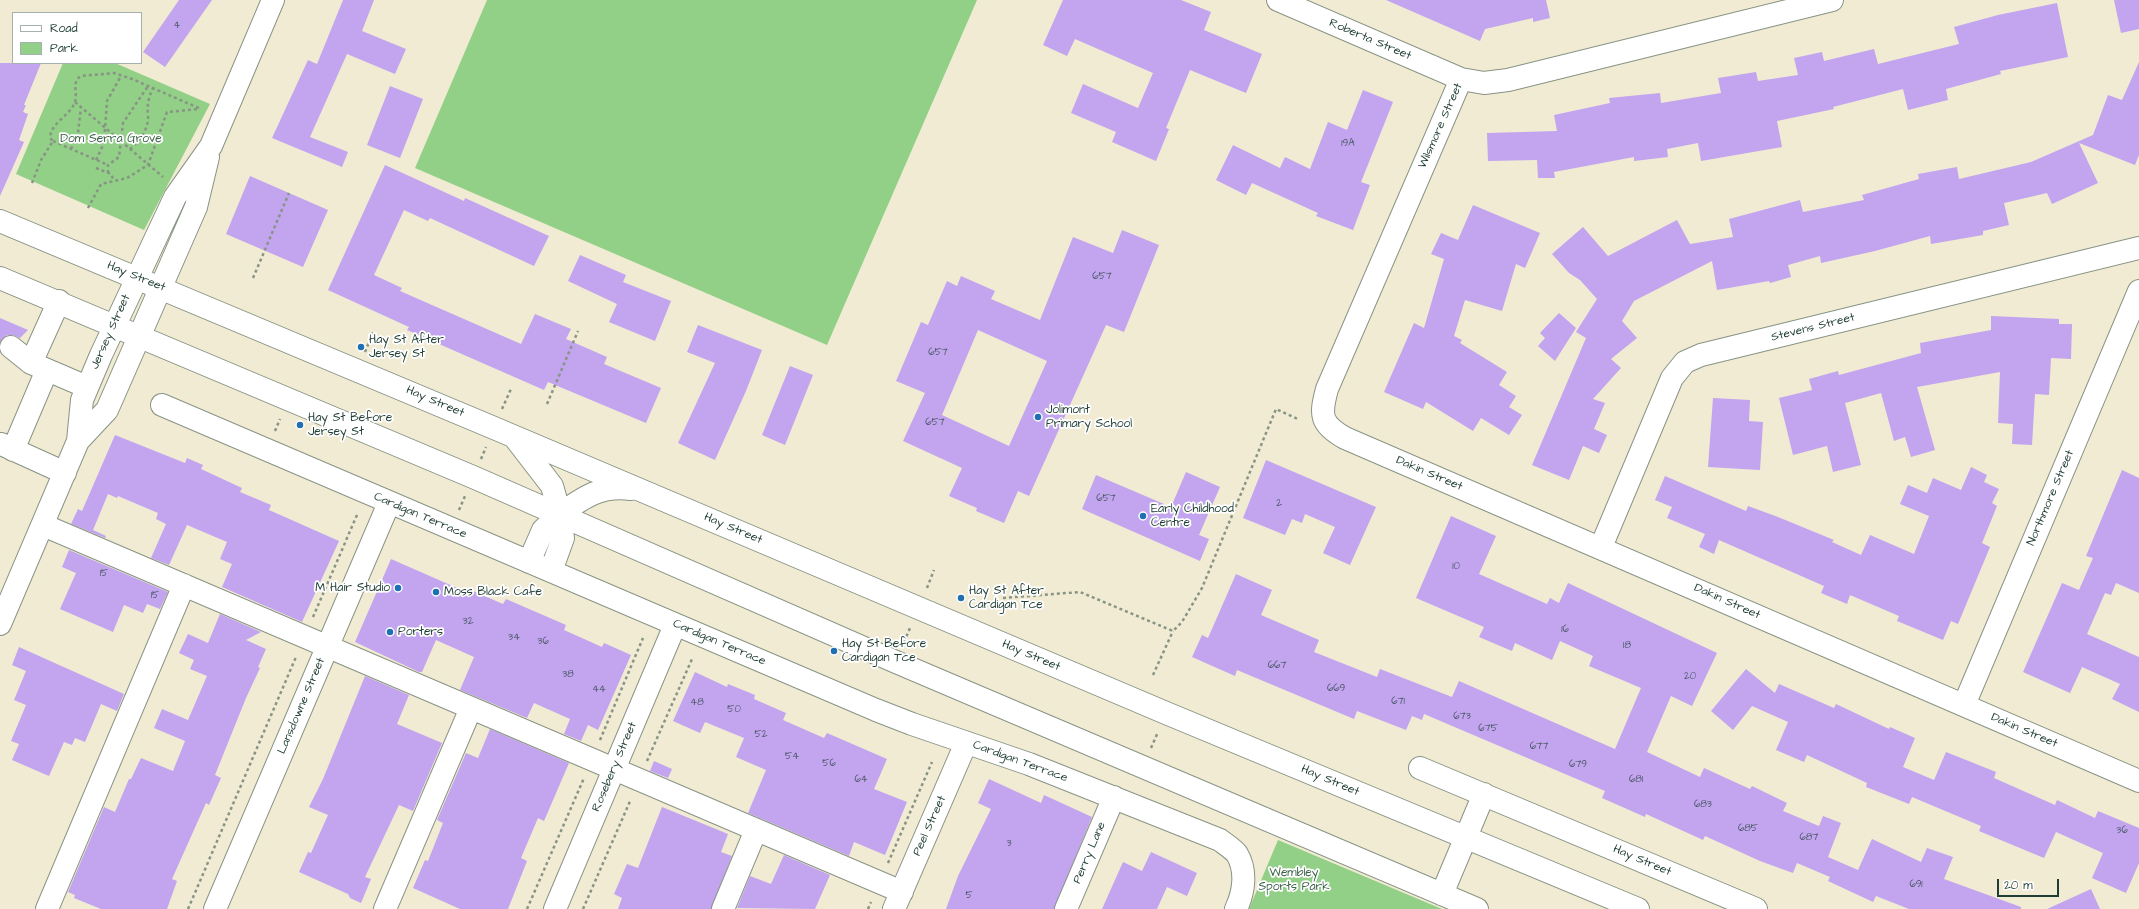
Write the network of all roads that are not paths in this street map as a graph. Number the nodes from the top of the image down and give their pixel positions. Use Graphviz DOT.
graph roads {
  1 [pos="273,0"];
  2 [pos="1278,0"];
  3 [pos="1832,0"];
  4 [pos="1461,79"];
  5 [pos="210,146"];
  6 [pos="0,221"];
  7 [pos="2139,248"];
  8 [pos="136,277"];
  9 [pos="0,278"];
  10 [pos="162,287"];
  11 [pos="2139,291"];
  12 [pos="59,301"];
  13 [pos="114,325"];
  14 [pos="140,336"];
  15 [pos="11,347"];
  16 [pos="39,366"];
  17 [pos="87,387"];
  18 [pos="162,405"];
  19 [pos="1322,415"];
  20 [pos="513,436"];
  21 [pos="78,442"];
  22 [pos="7,447"];
  23 [pos="65,473"];
  24 [pos="644,491"];
  25 [pos="389,503"];
  26 [pos="560,514"];
  27 [pos="43,525"];
  28 [pos="1600,547"];
  29 [pos="529,562"];
  30 [pos="551,571"];
  31 [pos="184,585"];
  32 [pos="0,624"];
  33 [pos="675,625"];
  34 [pos="327,646"];
  35 [pos="1964,705"];
  36 [pos="471,708"];
  37 [pos="966,743"];
  38 [pos="1420,768"];
  39 [pos="614,769"];
  40 [pos="2139,781"];
  41 [pos="1484,794"];
  42 [pos="1114,797"];
  43 [pos="756,830"];
  44 [pos="1466,838"];
  45 [pos="1442,894"];
  46 [pos="898,900"];
  47 [pos="1239,903"];
  48 [pos="47,909"];
  49 [pos="215,909"];
  50 [pos="385,909"];
  51 [pos="555,909"];
  52 [pos="723,909"];
  53 [pos="1066,909"];
  54 [pos="1477,909"];
  55 [pos="1638,909"];
  56 [pos="1756,909"];
  1 -- 5 [label="street, Jersey Street"];
  2 -- 4 [label="street, Roberta Street"];
  3 -- 4 [label="street, Wilsmore Street"];
  4 -- 19 [label="street, Wilsmore Street"];
  5 -- 8 [label="street, Jersey Street"];
  5 -- 10 [label="street, Jersey Street"];
  6 -- 8 [label="street, Hay Street"];
  7 -- 28 [label="street, Stevens Street"];
  8 -- 10 [label="street, Hay Street"];
  8 -- 13 [label="street, Jersey Street"];
  9 -- 12 [label="street"];
  10 -- 14 [label="street, Jersey Street"];
  10 -- 20 [label="street, Hay Street"];
  11 -- 35 [label="street, Northmore Street"];
  12 -- 13 [label="street"];
  12 -- 16 [label="street"];
  13 -- 14 [label="street"];
  13 -- 17 [label="street, Jersey Street"];
  14 -- 21 [label="street, Jersey Street"];
  14 -- 26 [label="street"];
  15 -- 16 [label="street"];
  16 -- 17 [label="street"];
  16 -- 22 [label="street"];
  17 -- 21 [label="street, Jersey Street"];
  18 -- 25 [label="street, Cardigan Terrace"];
  19 -- 28 [label="street, Dakin Street"];
  20 -- 24 [label="street, Hay Street"];
  20 -- 26 [label="street"];
  21 -- 23 [label="street, Jersey Street"];
  22 -- 23 [label="street"];
  23 -- 27 [label="street, Jersey Street"];
  24 -- 26 [label="street"];
  24 -- 44 [label="street, Hay Street"];
  25 -- 29 [label="street, Cardigan Terrace"];
  25 -- 34 [label="street, Lansdowne Street"];
  26 -- 29 [label="street"];
  26 -- 30 [label="street"];
  26 -- 45 [label="street"];
  27 -- 31 [label="street"];
  27 -- 32 [label="street, Jersey Street"];
  28 -- 35 [label="street, Dakin Street"];
  29 -- 30 [label="street, Cardigan Terrace"];
  30 -- 33 [label="street, Cardigan Terrace"];
  31 -- 34 [label="street"];
  31 -- 48 [label="street"];
  33 -- 37 [label="street, Cardigan Terrace"];
  33 -- 39 [label="street, Rosebery Street"];
  34 -- 36 [label="street"];
  34 -- 49 [label="street, Lansdowne Street"];
  35 -- 40 [label="street, Dakin Street"];
  36 -- 39 [label="street"];
  36 -- 50 [label="street"];
  37 -- 42 [label="street, Cardigan Terrace"];
  37 -- 46 [label="street, Peel Street"];
  38 -- 41 [label="street, Hay Street"];
  39 -- 43 [label="street"];
  39 -- 51 [label="street, Rosebery Street"];
  41 -- 44 [label="street"];
  41 -- 56 [label="street, Hay Street"];
  42 -- 47 [label="street, Cardigan Terrace"];
  42 -- 53 [label="street, Perry Lane"];
  43 -- 46 [label="street"];
  43 -- 52 [label="street"];
  44 -- 45 [label="street"];
  44 -- 55 [label="street, Hay Street"];
  45 -- 54 [label="street"];
}
